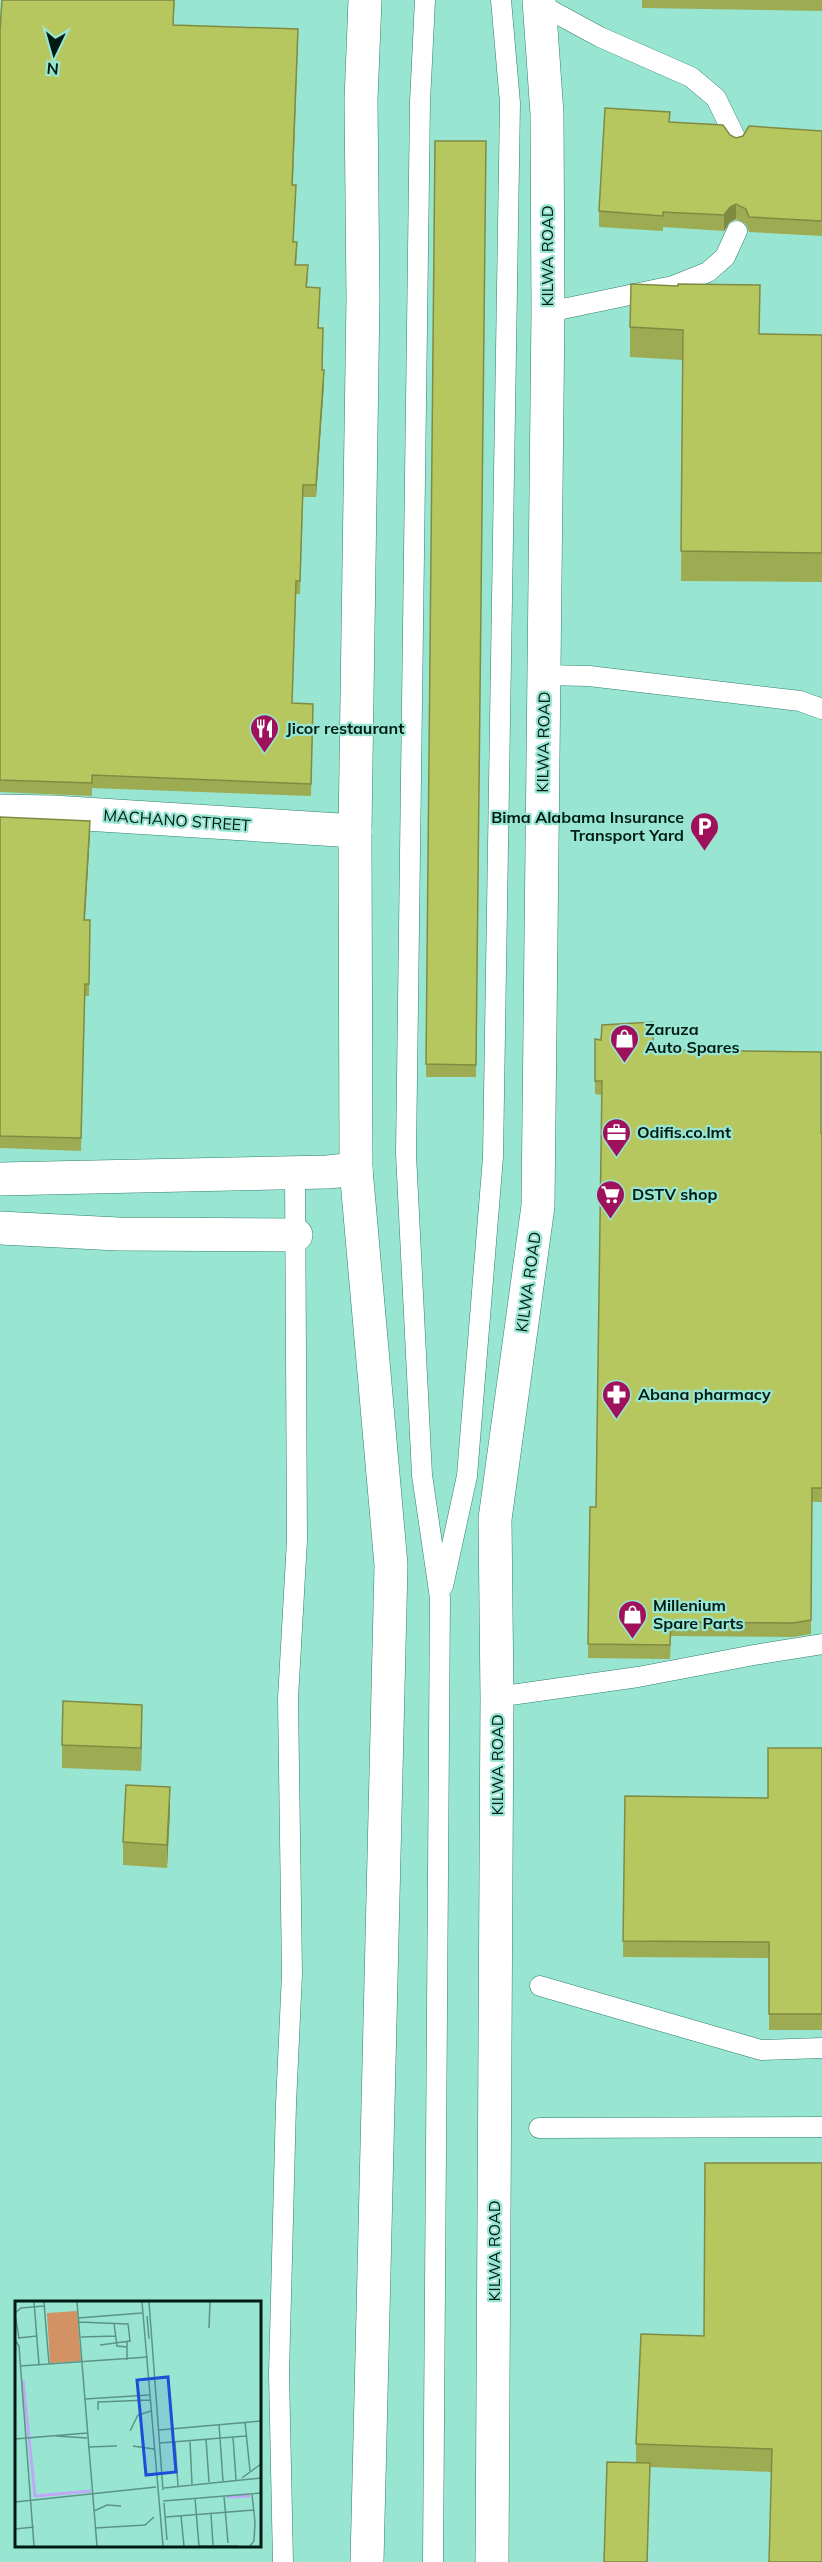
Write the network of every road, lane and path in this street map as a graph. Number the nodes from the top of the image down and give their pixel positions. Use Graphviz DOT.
graph roads {
  1 [pos="365,0"];
  2 [pos="426,0"];
  3 [pos="501,0"];
  4 [pos="539,2"];
  5 [pos="737,141"];
  6 [pos="737,231"];
  7 [pos="548,312"];
  8 [pos="544,675"];
  9 [pos="822,709"];
  10 [pos="0,811"];
  11 [pos="355,831"];
  12 [pos="356,1169"];
  13 [pos="296,1172"];
  14 [pos="0,1179"];
  15 [pos="0,1228"];
  16 [pos="296,1235"];
  17 [pos="440,1598"];
  18 [pos="822,1644"];
  19 [pos="497,1697"];
  20 [pos="540,1986"];
  21 [pos="822,2048"];
  22 [pos="822,2127"];
  23 [pos="539,2128"];
  24 [pos="283,2562"];
  25 [pos="367,2562"];
  26 [pos="433,2562"];
  27 [pos="492,2562"];
  1 -- 11 [label="main road"];
  2 -- 17 [label="lane"];
  3 -- 17 [label="lane"];
  4 -- 5 [label="lane"];
  4 -- 7 [label="main road, KILWA ROAD"];
  6 -- 7 [label="lane"];
  7 -- 8 [label="main road, KILWA ROAD"];
  8 -- 9 [label="lane"];
  8 -- 19 [label="main road, KILWA ROAD"];
  10 -- 11 [label="main road, MACHANO STREET"];
  11 -- 12 [label="main road"];
  12 -- 13 [label="main road"];
  12 -- 25 [label="main road"];
  13 -- 14 [label="main road"];
  13 -- 16 [label="lane"];
  15 -- 16 [label="main road"];
  16 -- 24 [label="lane"];
  17 -- 26 [label="lane"];
  18 -- 19 [label="lane"];
  19 -- 27 [label="main road, KILWA ROAD"];
  20 -- 21 [label="lane"];
  22 -- 23 [label="lane"];
}
